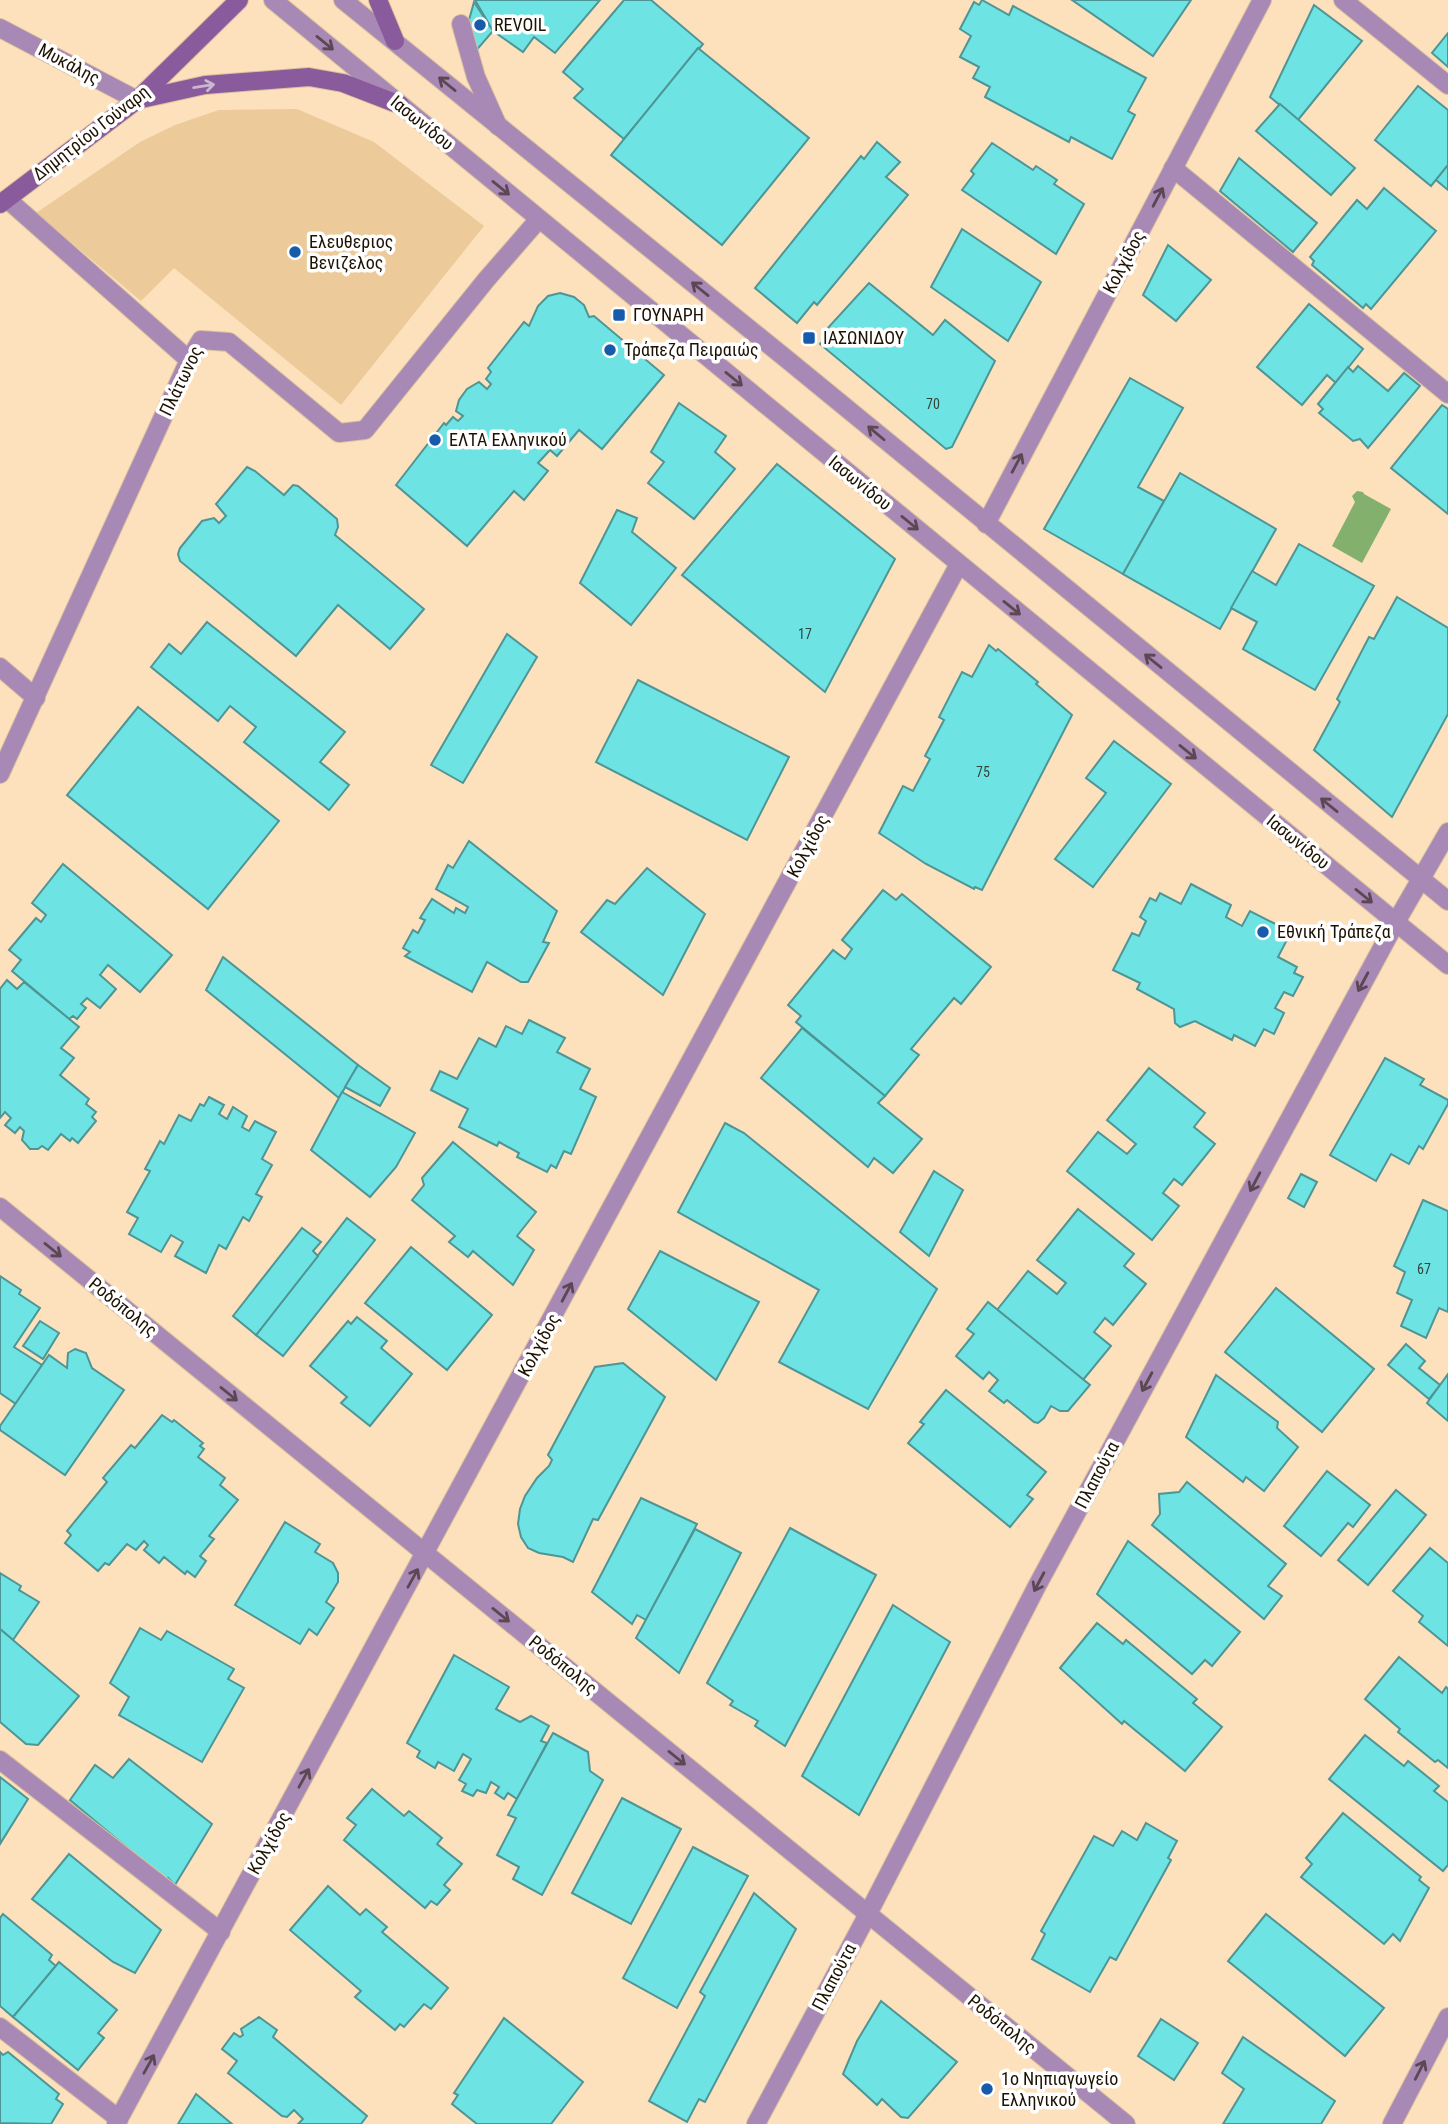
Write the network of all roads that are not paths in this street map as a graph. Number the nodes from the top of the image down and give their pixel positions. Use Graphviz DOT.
graph roads {
  1 [pos="239,0"];
  2 [pos="273,0"];
  3 [pos="344,0"];
  4 [pos="378,0"];
  5 [pos="1262,0"];
  6 [pos="1343,0"];
  7 [pos="461,24"];
  8 [pos="0,28"];
  9 [pos="395,41"];
  10 [pos="1448,86"];
  11 [pos="137,100"];
  12 [pos="400,104"];
  13 [pos="498,126"];
  14 [pos="1173,168"];
  15 [pos="3,202"];
  16 [pos="539,219"];
  17 [pos="189,360"];
  18 [pos="1448,394"];
  19 [pos="986,524"];
  20 [pos="959,564"];
  21 [pos="0,667"];
  22 [pos="36,698"];
  23 [pos="0,774"];
  24 [pos="1448,832"];
  25 [pos="1420,879"];
  26 [pos="1448,901"];
  27 [pos="1396,922"];
  28 [pos="1448,965"];
  29 [pos="0,1207"];
  30 [pos="426,1554"];
  31 [pos="0,1760"];
  32 [pos="868,1914"];
  33 [pos="220,1932"];
  34 [pos="1448,2017"];
  35 [pos="0,2027"];
  36 [pos="118,2121"];
  37 [pos="757,2124"];
  38 [pos="1126,2124"];
  39 [pos="1392,2124"];
  1 -- 11 [label="main road, Δημητρίου Γούναρη"];
  2 -- 12 [label="street, Ιασωνίδου, one-way"];
  3 -- 9 [label="street"];
  4 -- 9 [label="main road"];
  5 -- 14 [label="street, Κολχίδος"];
  6 -- 10 [label="street"];
  7 -- 13 [label="street"];
  8 -- 11 [label="street, Μυκάλης"];
  13 -- 9 [label="street, one-way"];
  11 -- 12 [label="main road, one-way"];
  11 -- 15 [label="main road, Δημητρίου Γούναρη"];
  12 -- 16 [label="street, Ιασωνίδου, one-way"];
  19 -- 13 [label="street, one-way"];
  14 -- 18 [label="street"];
  19 -- 14 [label="street, Κολχίδος, one-way"];
  15 -- 17 [label="street"];
  16 -- 17 [label="street, Πλάτωνος"];
  16 -- 20 [label="street, Ιασωνίδου, one-way"];
  17 -- 22 [label="street, Πλάτωνος"];
  25 -- 19 [label="street, one-way"];
  20 -- 27 [label="street, Ιασωνίδου, one-way"];
  30 -- 20 [label="street, Κολχίδος, one-way"];
  21 -- 22 [label="street"];
  22 -- 23 [label="street, Πλάτωνος"];
  24 -- 25 [label="street, Πλαπούτα"];
  25 -- 26 [label="street"];
  25 -- 27 [label="street, Πλαπούτα"];
  27 -- 28 [label="street, Ιασωνίδου"];
  27 -- 32 [label="street, Πλαπούτα, one-way"];
  29 -- 30 [label="street, Ροδόπολης, one-way"];
  30 -- 32 [label="street, Ροδόπολης, one-way"];
  33 -- 30 [label="street, Κολχίδος, one-way"];
  31 -- 33 [label="street"];
  32 -- 37 [label="street, Πλαπούτα"];
  32 -- 38 [label="street, Ροδόπολης"];
  36 -- 33 [label="street, Κολχίδος, one-way"];
  39 -- 34 [label="street, one-way"];
  35 -- 36 [label="street"];
}
